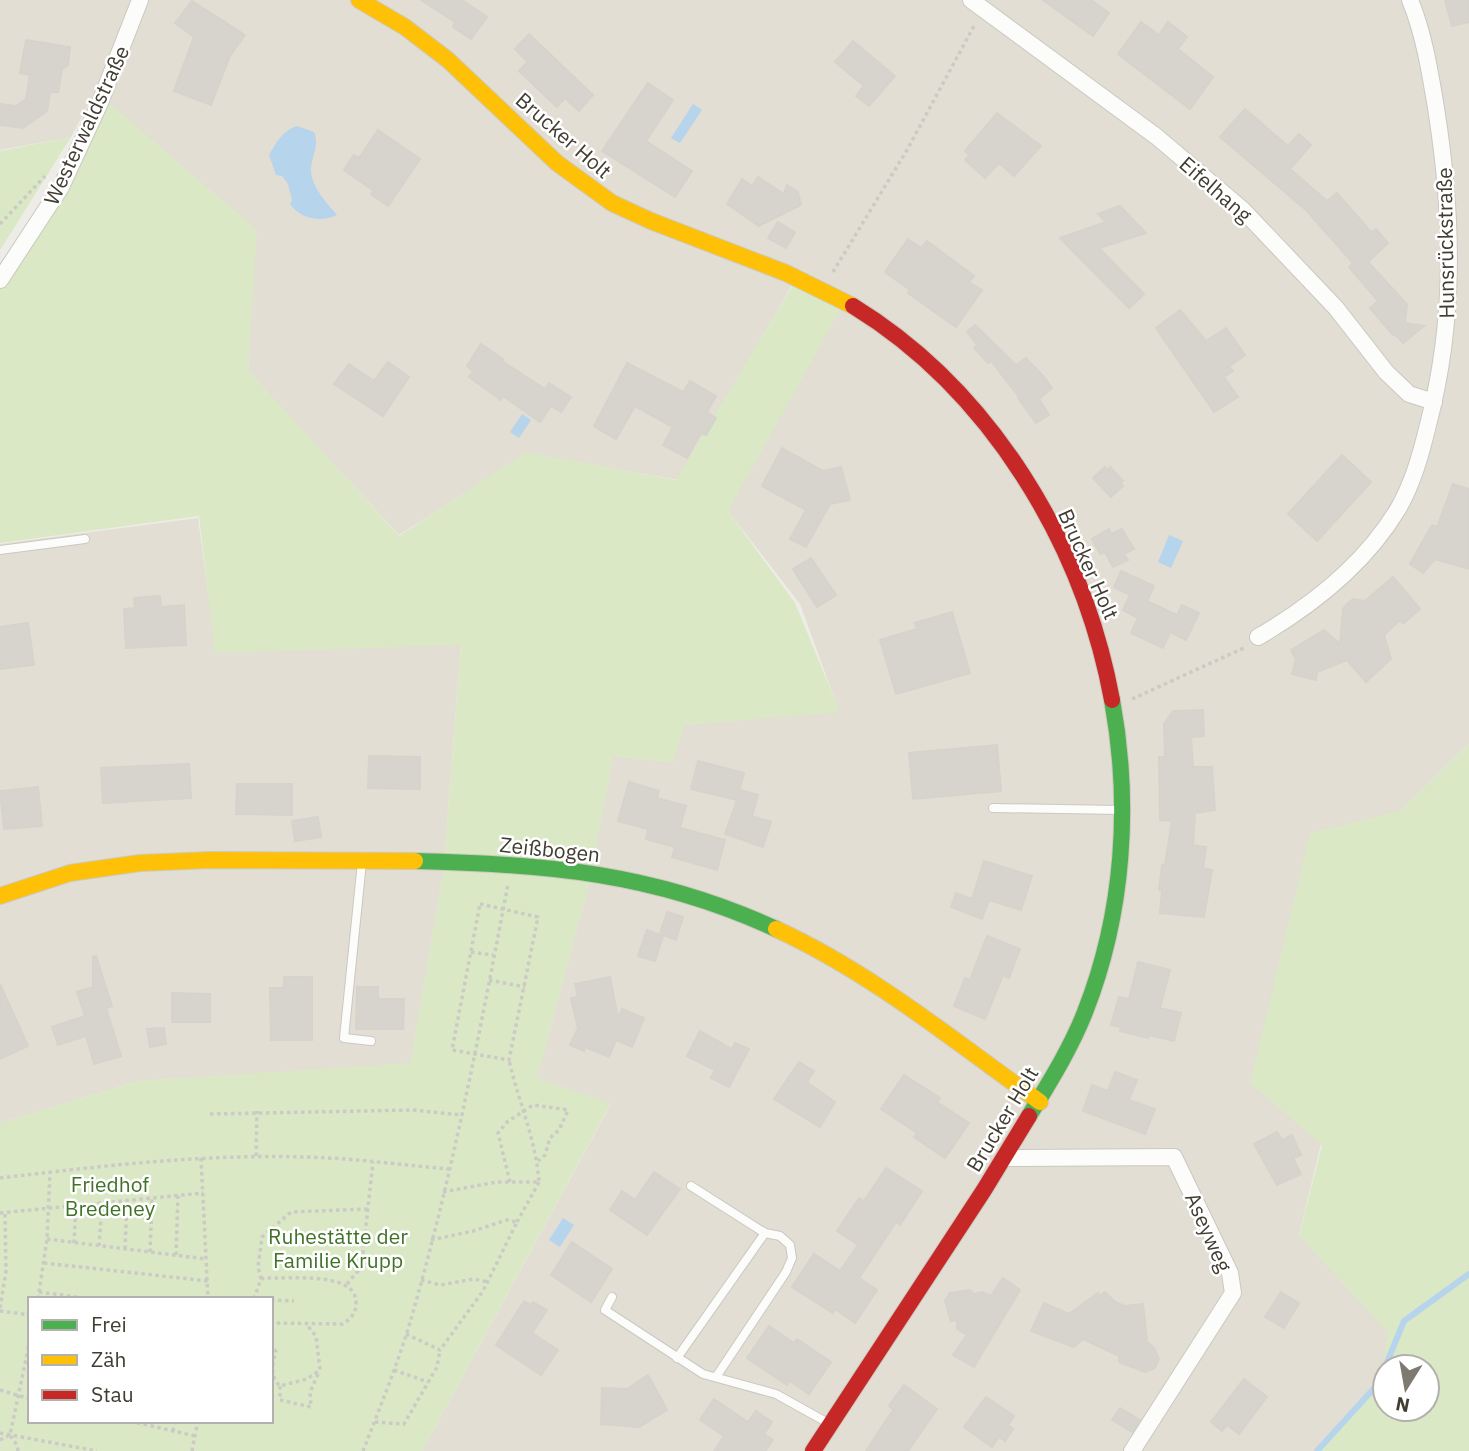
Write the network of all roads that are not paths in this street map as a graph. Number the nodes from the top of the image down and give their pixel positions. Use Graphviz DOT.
graph roads {
  1 [pos="140,0"];
  2 [pos="359,0"];
  3 [pos="1410,0"];
  4 [pos="976,5"];
  5 [pos="0,281"];
  6 [pos="1434,402"];
  7 [pos="85,539"];
  8 [pos="0,550"];
  9 [pos="1258,636"];
  10 [pos="993,808"];
  11 [pos="1123,810"];
  12 [pos="363,860"];
  13 [pos="0,896"];
  14 [pos="371,1041"];
  15 [pos="1040,1102"];
  16 [pos="1005,1158"];
  17 [pos="691,1186"];
  18 [pos="765,1233"];
  19 [pos="612,1297"];
  20 [pos="677,1358"];
  21 [pos="716,1377"];
  22 [pos="831,1424"];
  23 [pos="813,1451"];
  24 [pos="1132,1451"];
  1 -- 5 [label="street, Westerwaldstraße"];
  2 -- 11 [label="street, Brucker Holt"];
  3 -- 6 [label="street, Hunsrückstraße"];
  4 -- 6 [label="street, Eifelhang"];
  6 -- 9 [label="street, Hunsrückstraße"];
  7 -- 8 [label="lane"];
  10 -- 11 [label="lane"];
  11 -- 15 [label="street, Brucker Holt"];
  12 -- 13 [label="street, Zeißbogen"];
  12 -- 14 [label="lane"];
  12 -- 15 [label="street, Zeißbogen"];
  15 -- 16 [label="street, Brucker Holt"];
  16 -- 22 [label="street, Brucker Holt"];
  16 -- 24 [label="street, Aseyweg"];
  17 -- 18 [label="lane"];
  18 -- 20 [label="lane"];
  18 -- 21 [label="lane"];
  19 -- 20 [label="lane"];
  20 -- 21 [label="lane"];
  21 -- 22 [label="lane"];
  22 -- 23 [label="street, Brucker Holt"];
}
